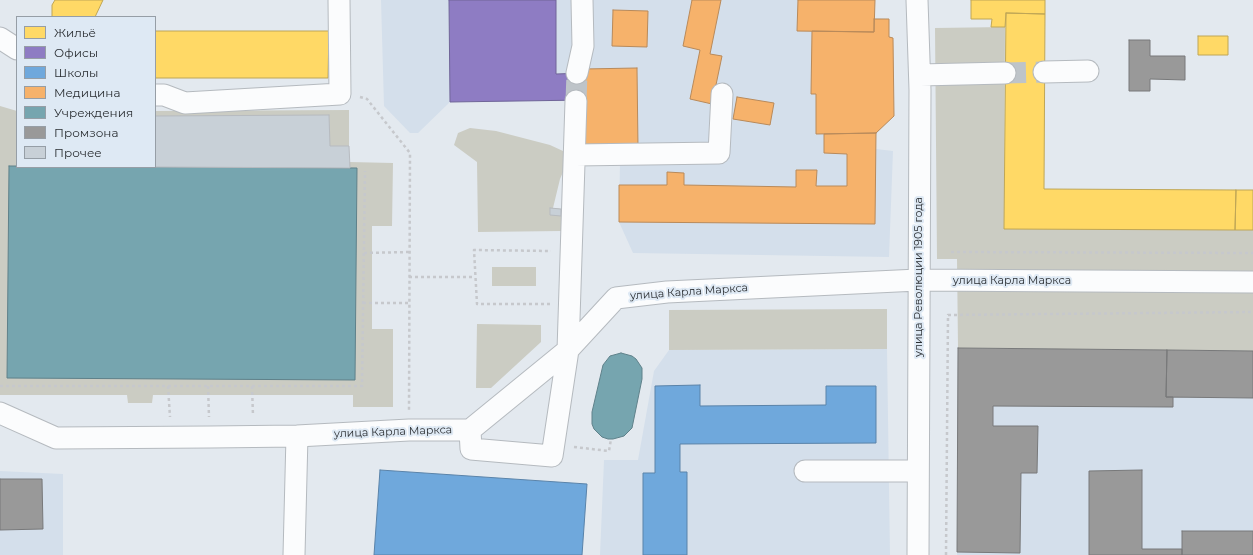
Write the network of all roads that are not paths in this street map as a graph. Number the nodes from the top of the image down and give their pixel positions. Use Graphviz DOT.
graph roads {
  1 [pos="339,0"];
  2 [pos="582,0"];
  3 [pos="917,0"];
  4 [pos="0,38"];
  5 [pos="16,48"];
  6 [pos="1088,71"];
  7 [pos="1044,72"];
  8 [pos="1005,73"];
  9 [pos="577,74"];
  10 [pos="920,75"];
  11 [pos="722,94"];
  12 [pos="156,95"];
  13 [pos="576,101"];
  14 [pos="575,155"];
  15 [pos="918,280"];
  16 [pos="1253,282"];
  17 [pos="568,350"];
  18 [pos="0,413"];
  19 [pos="470,430"];
  20 [pos="297,436"];
  21 [pos="918,470"];
  22 [pos="804,471"];
  23 [pos="294,555"];
  24 [pos="918,555"];
  1 -- 12 [label="street"];
  2 -- 9 [label="street"];
  3 -- 10 [label="street, улица Революции 1905 года"];
  4 -- 5 [label="street"];
  6 -- 7 [label="street"];
  8 -- 10 [label="street"];
  10 -- 15 [label="street, улица Революции 1905 года"];
  11 -- 14 [label="street"];
  13 -- 14 [label="street"];
  14 -- 17 [label="street"];
  15 -- 16 [label="street, улица Карла Маркса"];
  15 -- 17 [label="street, улица Карла Маркса"];
  15 -- 21 [label="street, улица Революции 1905 года"];
  17 -- 19 [label="street, улица Карла Маркса"];
  17 -- 19 [label="street"];
  18 -- 20 [label="street, улица Карла Маркса"];
  19 -- 20 [label="street, улица Карла Маркса"];
  20 -- 23 [label="street"];
  21 -- 22 [label="street"];
  21 -- 24 [label="street, улица Революции 1905 года"];
}
